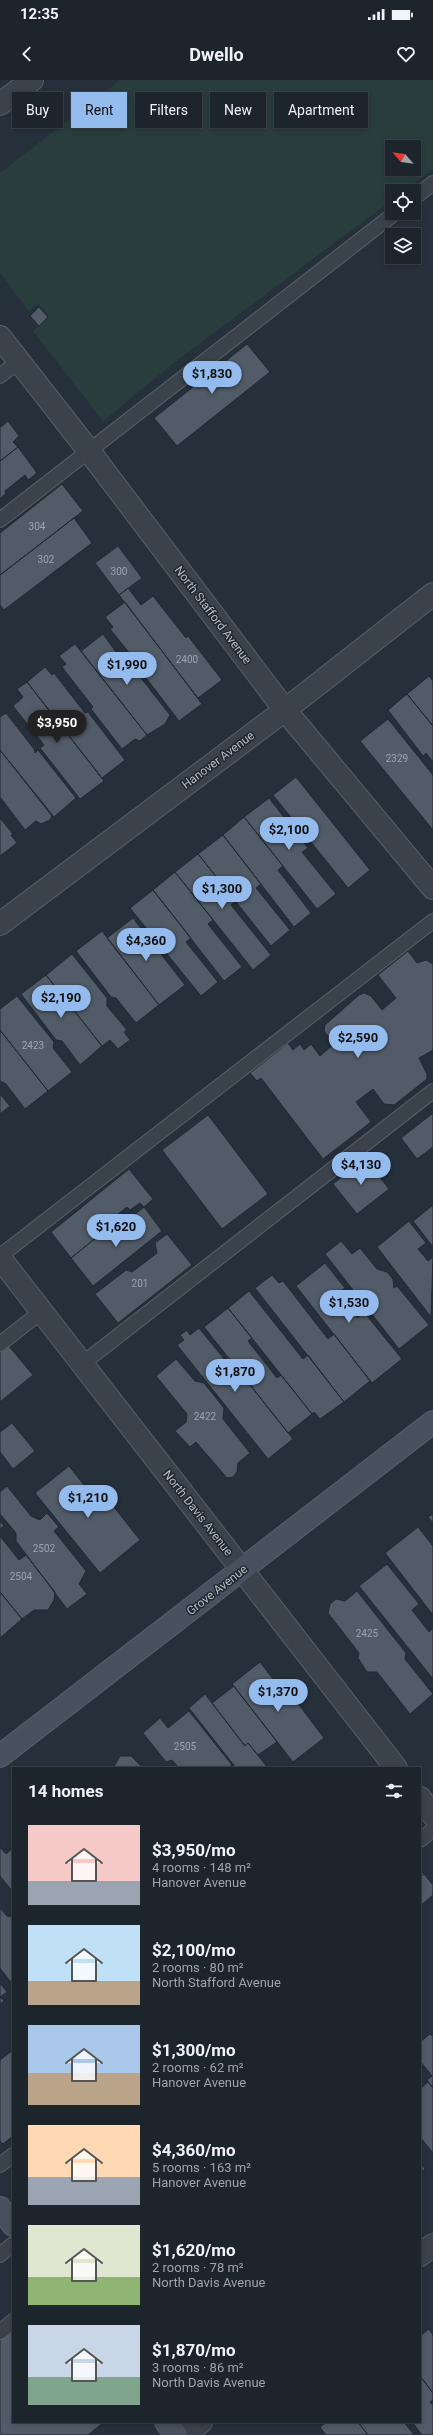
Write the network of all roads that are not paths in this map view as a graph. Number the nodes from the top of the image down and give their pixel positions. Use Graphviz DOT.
graph roads {
  1 [pos="32,80"];
  2 [pos="0,104"];
  3 [pos="433,183"];
  4 [pos="421,192"];
  5 [pos="386,220"];
  6 [pos="0,337"];
  7 [pos="19,361"];
  8 [pos="0,376"];
  9 [pos="89,451"];
  10 [pos="0,520"];
  11 [pos="433,594"];
  12 [pos="285,710"];
  13 [pos="433,888"];
  14 [pos="433,920"];
  15 [pos="0,924"];
  16 [pos="433,1091"];
  17 [pos="0,1257"];
  18 [pos="41,1312"];
  19 [pos="0,1344"];
  20 [pos="82,1364"];
  21 [pos="433,1422"];
  22 [pos="242,1570"];
  23 [pos="0,1756"];
  24 [pos="395,1767"];
  25 [pos="421,1799"];
  26 [pos="433,1815"];
  27 [pos="433,1830"];
  28 [pos="421,1839"];
  29 [pos="12,2156"];
  30 [pos="0,2166"];
  31 [pos="0,2208"];
  32 [pos="12,2224"];
  33 [pos="12,2245"];
  34 [pos="433,2246"];
  35 [pos="421,2254"];
  36 [pos="0,2255"];
  37 [pos="12,2323"];
  38 [pos="0,2332"];
  39 [pos="167,2423"];
  40 [pos="200,2423"];
  41 [pos="176,2435"];
  42 [pos="184,2435"];
  1 -- 2 [label="street"];
  3 -- 4 [label="lane"];
  5 -- 9 [label="lane"];
  6 -- 7 [label="street, North Stafford Avenue"];
  7 -- 8 [label="lane"];
  7 -- 9 [label="street, North Stafford Avenue"];
  9 -- 10 [label="lane"];
  9 -- 12 [label="street, North Stafford Avenue"];
  11 -- 12 [label="street, Hanover Avenue"];
  12 -- 13 [label="street, North Stafford Avenue"];
  12 -- 15 [label="street, Hanover Avenue"];
  14 -- 17 [label="lane"];
  16 -- 20 [label="lane"];
  17 -- 18 [label="street, North Davis Avenue"];
  18 -- 19 [label="lane"];
  18 -- 20 [label="street, North Davis Avenue"];
  20 -- 22 [label="street, North Davis Avenue"];
  21 -- 22 [label="street, Grove Avenue"];
  22 -- 23 [label="street, Grove Avenue"];
  22 -- 24 [label="street, North Davis Avenue"];
  25 -- 26 [label="street"];
  27 -- 28 [label="lane"];
  29 -- 30 [label="lane"];
  31 -- 32 [label="street"];
  33 -- 36 [label="lane"];
  34 -- 35 [label="street"];
  37 -- 38 [label="lane"];
  39 -- 41 [label="street"];
  40 -- 42 [label="street"];
}
